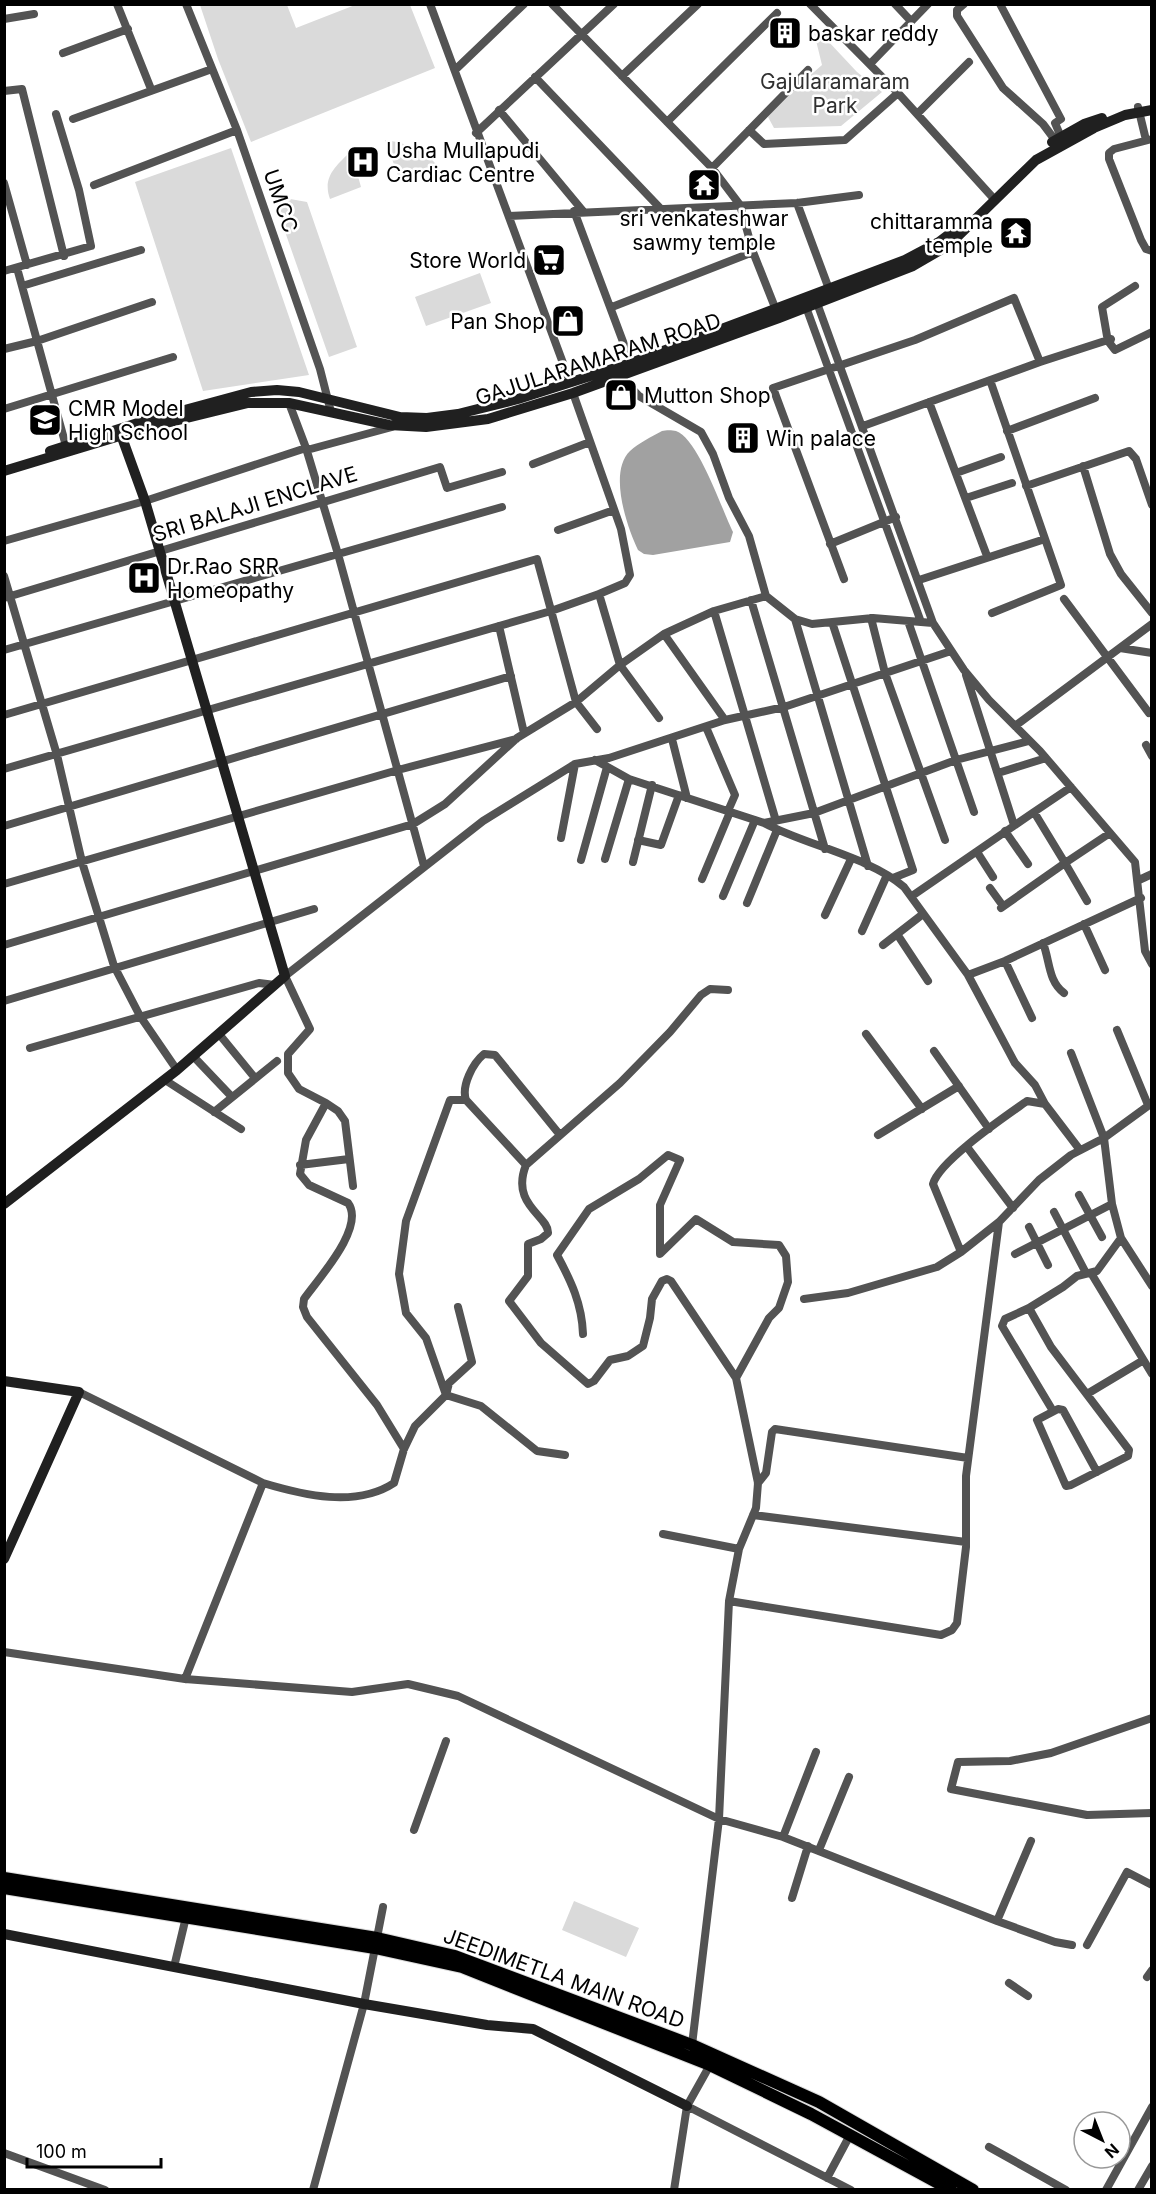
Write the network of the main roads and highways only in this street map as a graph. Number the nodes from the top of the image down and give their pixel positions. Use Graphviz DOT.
graph roads {
  1 [pos="1152,104"];
  2 [pos="1138,110"];
  3 [pos="1152,110"];
  4 [pos="993,197"];
  5 [pos="572,387"];
  6 [pos="121,432"];
  7 [pos="4,465"];
  8 [pos="4,471"];
  9 [pos="4,1204"];
  10 [pos="4,1382"];
  11 [pos="4,1559"];
  12 [pos="4,1878"];
  13 [pos="4,1888"];
  14 [pos="4,1934"];
  15 [pos="376,1943"];
  16 [pos="687,2106"];
  17 [pos="951,2190"];
  18 [pos="973,2190"];
  1 -- 2 [label="main road, GAJULARAMARAM ROAD"];
  2 -- 3 [label="main road, GAJULARAMARAM ROAD"];
  2 -- 4 [label="main road, GAJULARAMARAM ROAD"];
  2 -- 4 [label="main road, GAJULARAMARAM ROAD"];
  4 -- 5 [label="main road, GAJULARAMARAM ROAD"];
  4 -- 5 [label="main road, GAJULARAMARAM ROAD"];
  5 -- 6 [label="main road, GAJULARAMARAM ROAD"];
  5 -- 6 [label="main road, GAJULARAMARAM ROAD"];
  6 -- 7 [label="main road, GAJULARAMARAM ROAD"];
  6 -- 8 [label="main road, GAJULARAMARAM ROAD"];
  6 -- 9 [label="main road"];
  10 -- 11 [label="main road"];
  12 -- 15 [label="main road, JEEDIMETLA MAIN ROAD"];
  13 -- 15 [label="main road, JEEDIMETLA MAIN ROAD"];
  14 -- 16 [label="main road"];
  15 -- 17 [label="main road, JEEDIMETLA MAIN ROAD"];
  15 -- 18 [label="main road, JEEDIMETLA MAIN ROAD"];
}
